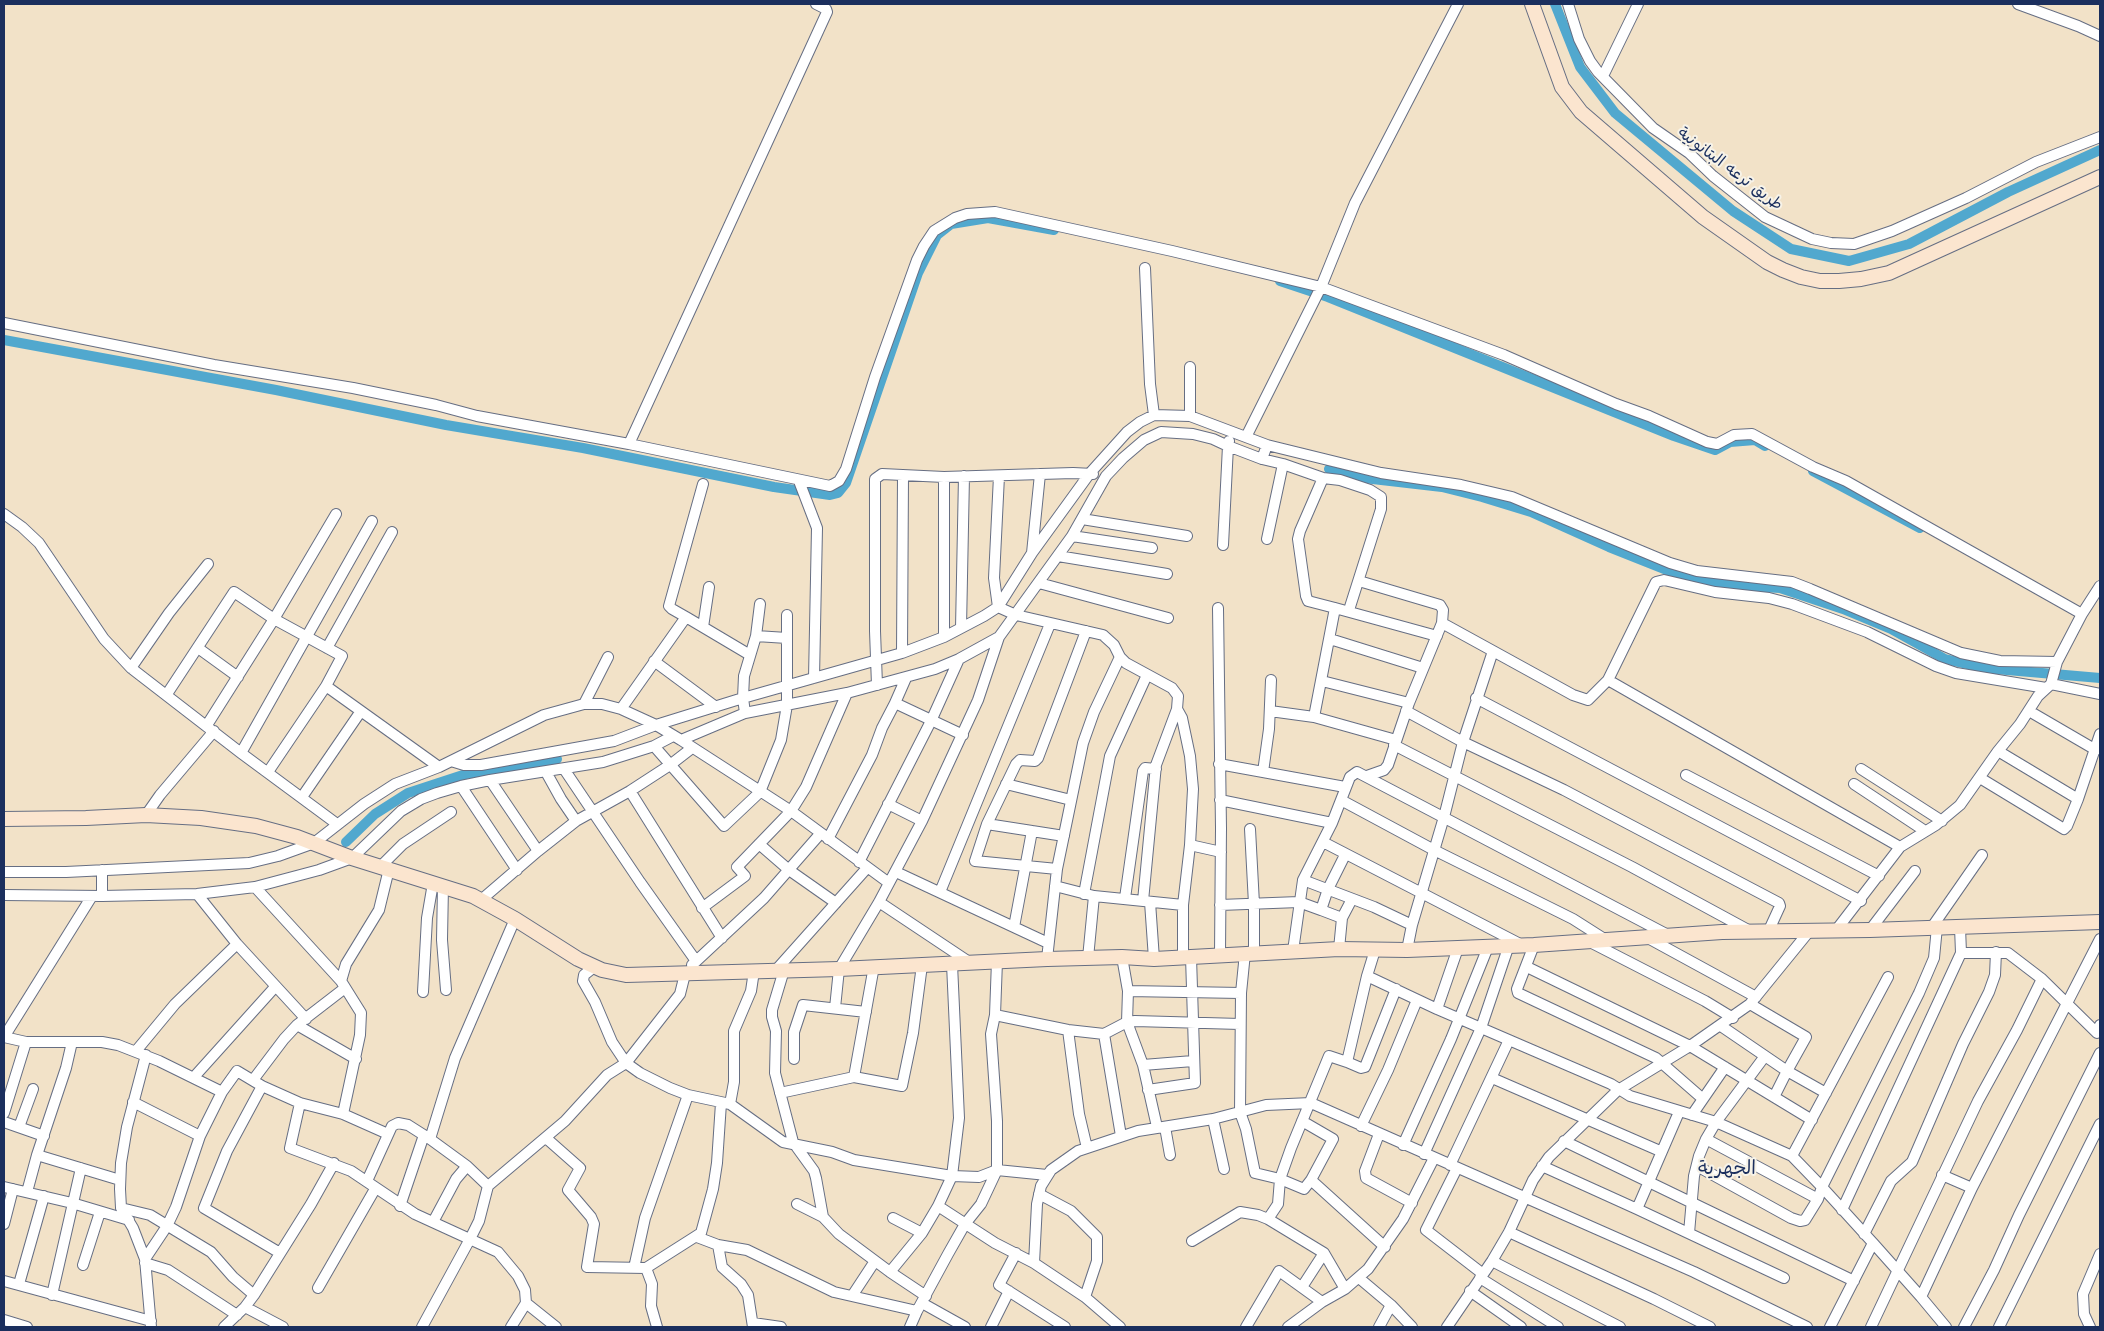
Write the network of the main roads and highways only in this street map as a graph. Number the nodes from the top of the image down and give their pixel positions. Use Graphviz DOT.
graph roads {
  1 [pos="1532,4"];
  2 [pos="2100,177"];
  3 [pos="4,819"];
  4 [pos="2100,922"];
  1 -- 2 [label="main road"];
  3 -- 4 [label="main road"];
}
